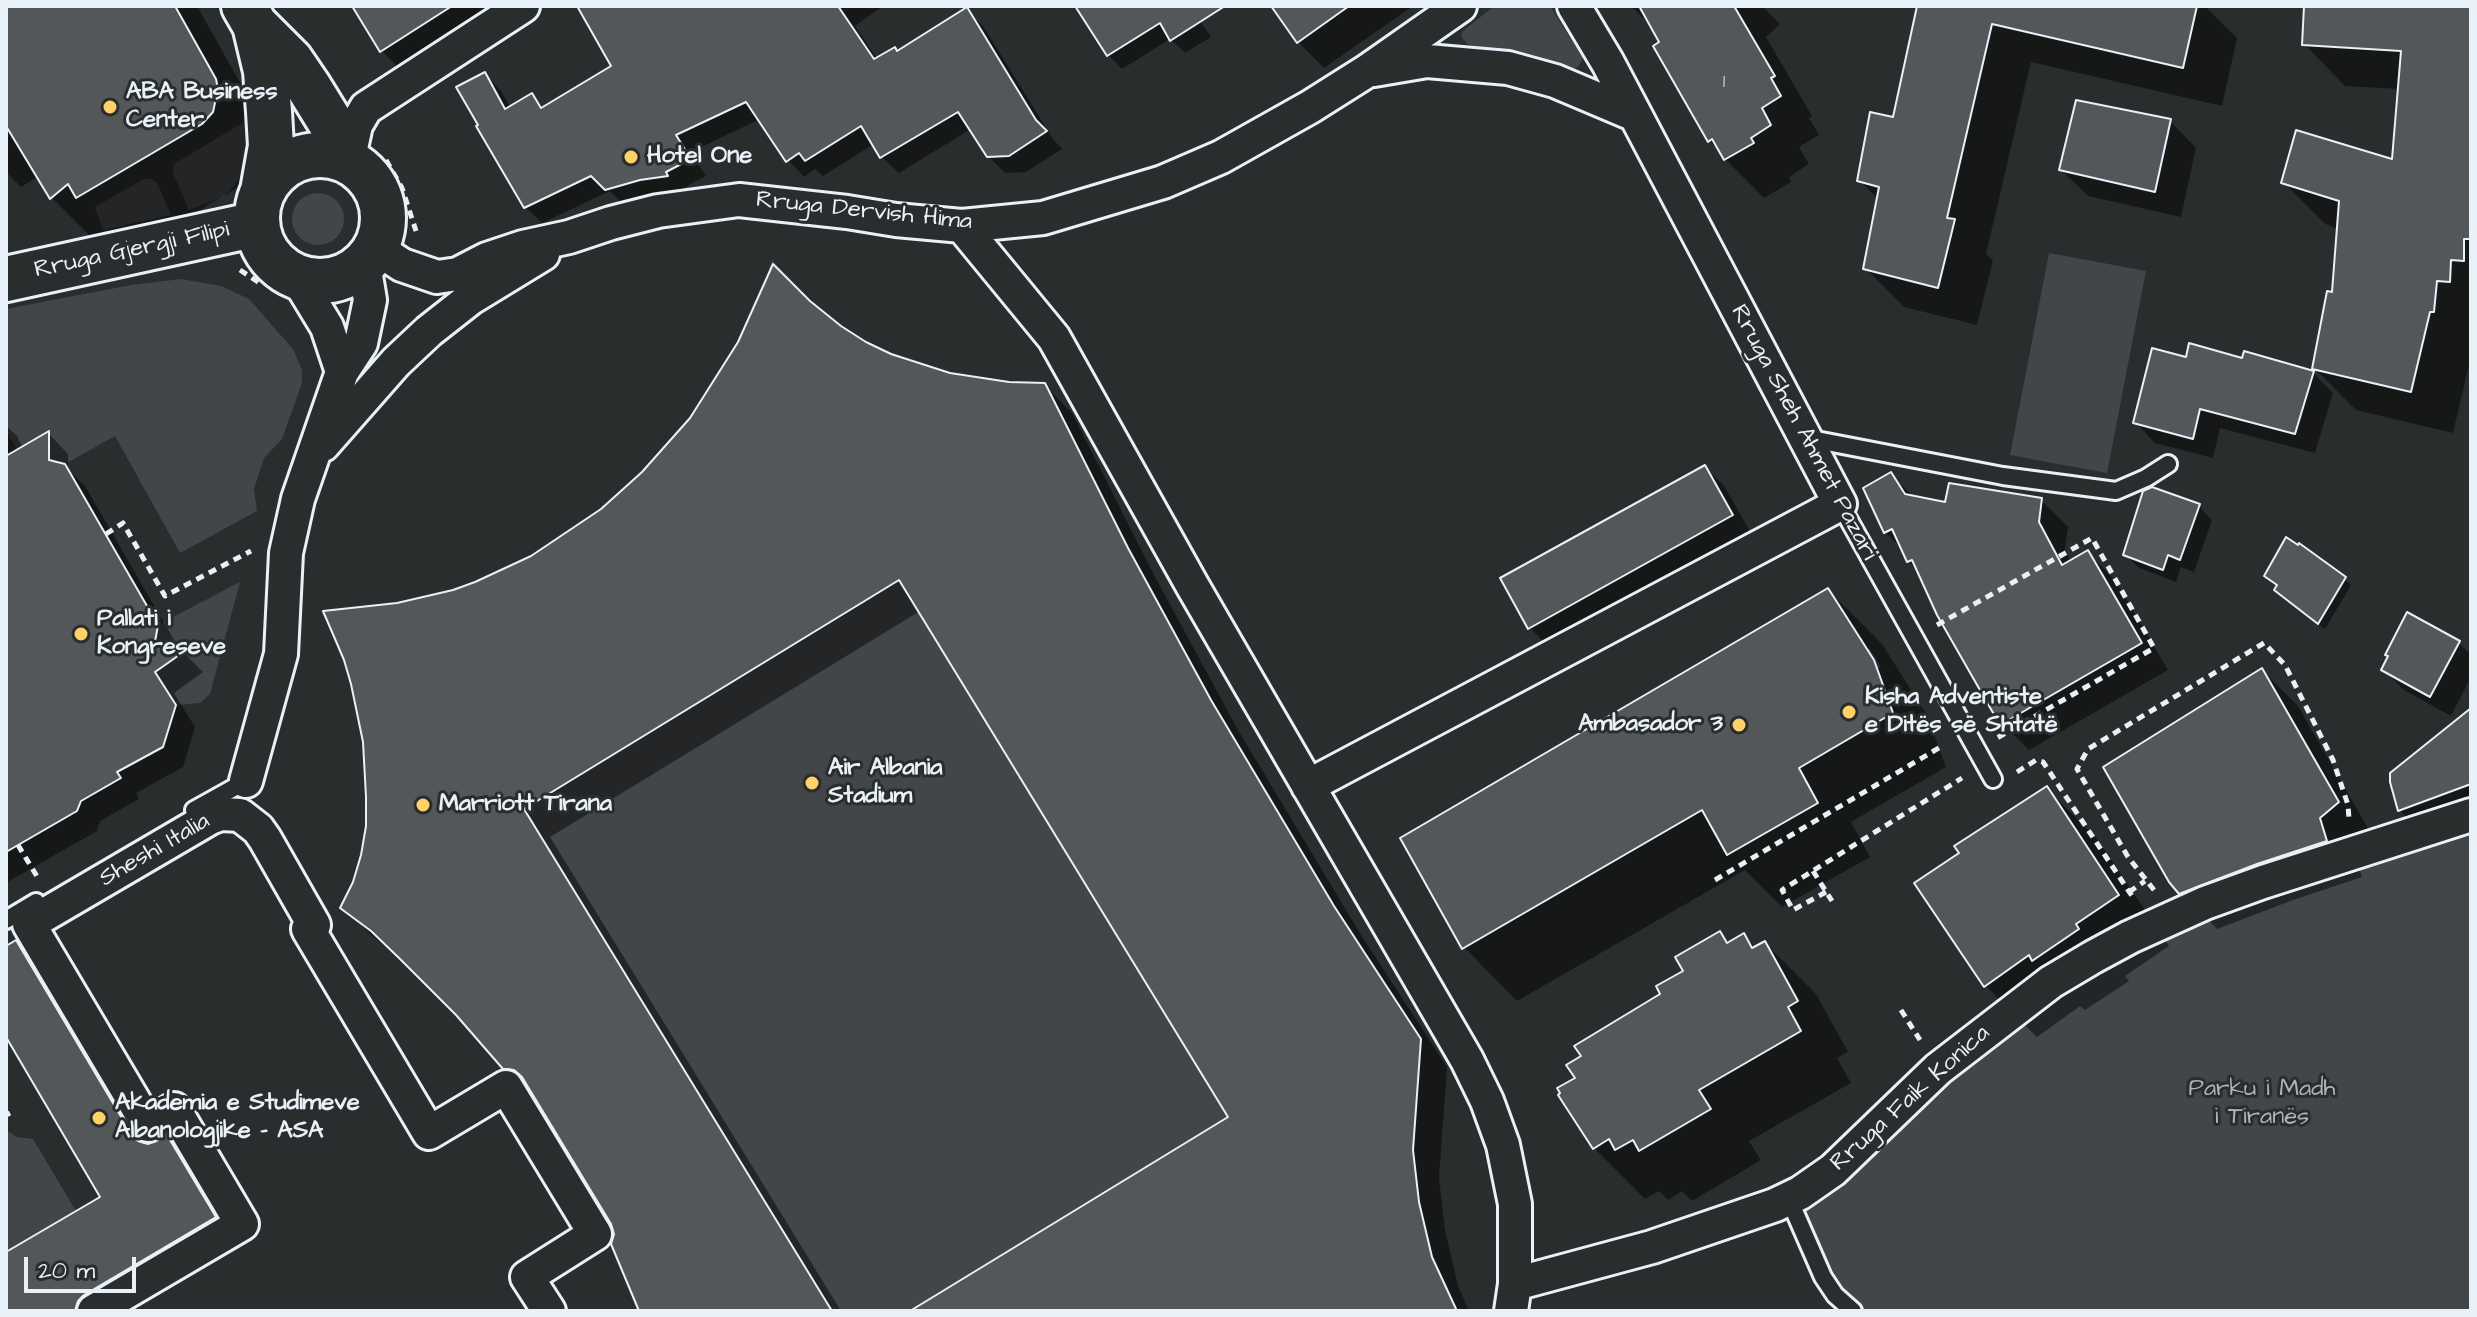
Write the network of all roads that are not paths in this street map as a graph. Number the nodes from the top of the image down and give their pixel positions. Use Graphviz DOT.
graph roads {
  1 [pos="523,6"];
  2 [pos="1460,6"];
  3 [pos="1574,6"];
  4 [pos="249,16"];
  5 [pos="1367,71"];
  6 [pos="1633,114"];
  7 [pos="359,160"];
  8 [pos="260,208"];
  9 [pos="962,226"];
  10 [pos="569,237"];
  11 [pos="370,256"];
  12 [pos="6,279"];
  13 [pos="282,284"];
  14 [pos="342,372"];
  15 [pos="1806,438"];
  16 [pos="312,459"];
  17 [pos="2168,464"];
  18 [pos="1840,504"];
  19 [pos="1984,765"];
  20 [pos="246,781"];
  21 [pos="1308,786"];
  22 [pos="2471,815"];
  23 [pos="6,920"];
  24 [pos="1789,1199"];
  25 [pos="1513,1297"];
  26 [pos="94,1311"];
  27 [pos="549,1311"];
  28 [pos="1853,1311"];
  1 -- 7 [label="street"];
  2 -- 5 [label="street, Rruga Dervish Hima"];
  3 -- 6 [label="street, Rruga Sheh Ahmet Pazari"];
  4 -- 7 [label="street"];
  4 -- 8 [label="street"];
  5 -- 6 [label="street"];
  5 -- 9 [label="street, Rruga Dervish Hima"];
  6 -- 15 [label="street, Rruga Sheh Ahmet Pazari"];
  7 -- 8 [label="street"];
  7 -- 11 [label="street"];
  8 -- 12 [label="street, Rruga Gjergji Filipi"];
  8 -- 13 [label="street"];
  9 -- 10 [label="street, Rruga Dervish Hima"];
  9 -- 21 [label="street"];
  10 -- 11 [label="street, Rruga Dervish Hima"];
  10 -- 16 [label="street"];
  11 -- 13 [label="street"];
  11 -- 14 [label="street"];
  13 -- 14 [label="street"];
  14 -- 16 [label="street"];
  15 -- 17 [label="lane"];
  15 -- 18 [label="street, Rruga Sheh Ahmet Pazari"];
  16 -- 20 [label="street"];
  18 -- 19 [label="lane, Rruga Sheh Ahmet Pazari"];
  18 -- 21 [label="street"];
  20 -- 23 [label="lane"];
  21 -- 25 [label="street"];
  22 -- 24 [label="street, Rruga Faik Konica"];
  24 -- 25 [label="street, Rruga Faik Konica"];
  24 -- 28 [label="lane"];
  26 -- 27 [label="street, Sheshi Italia"];
}
